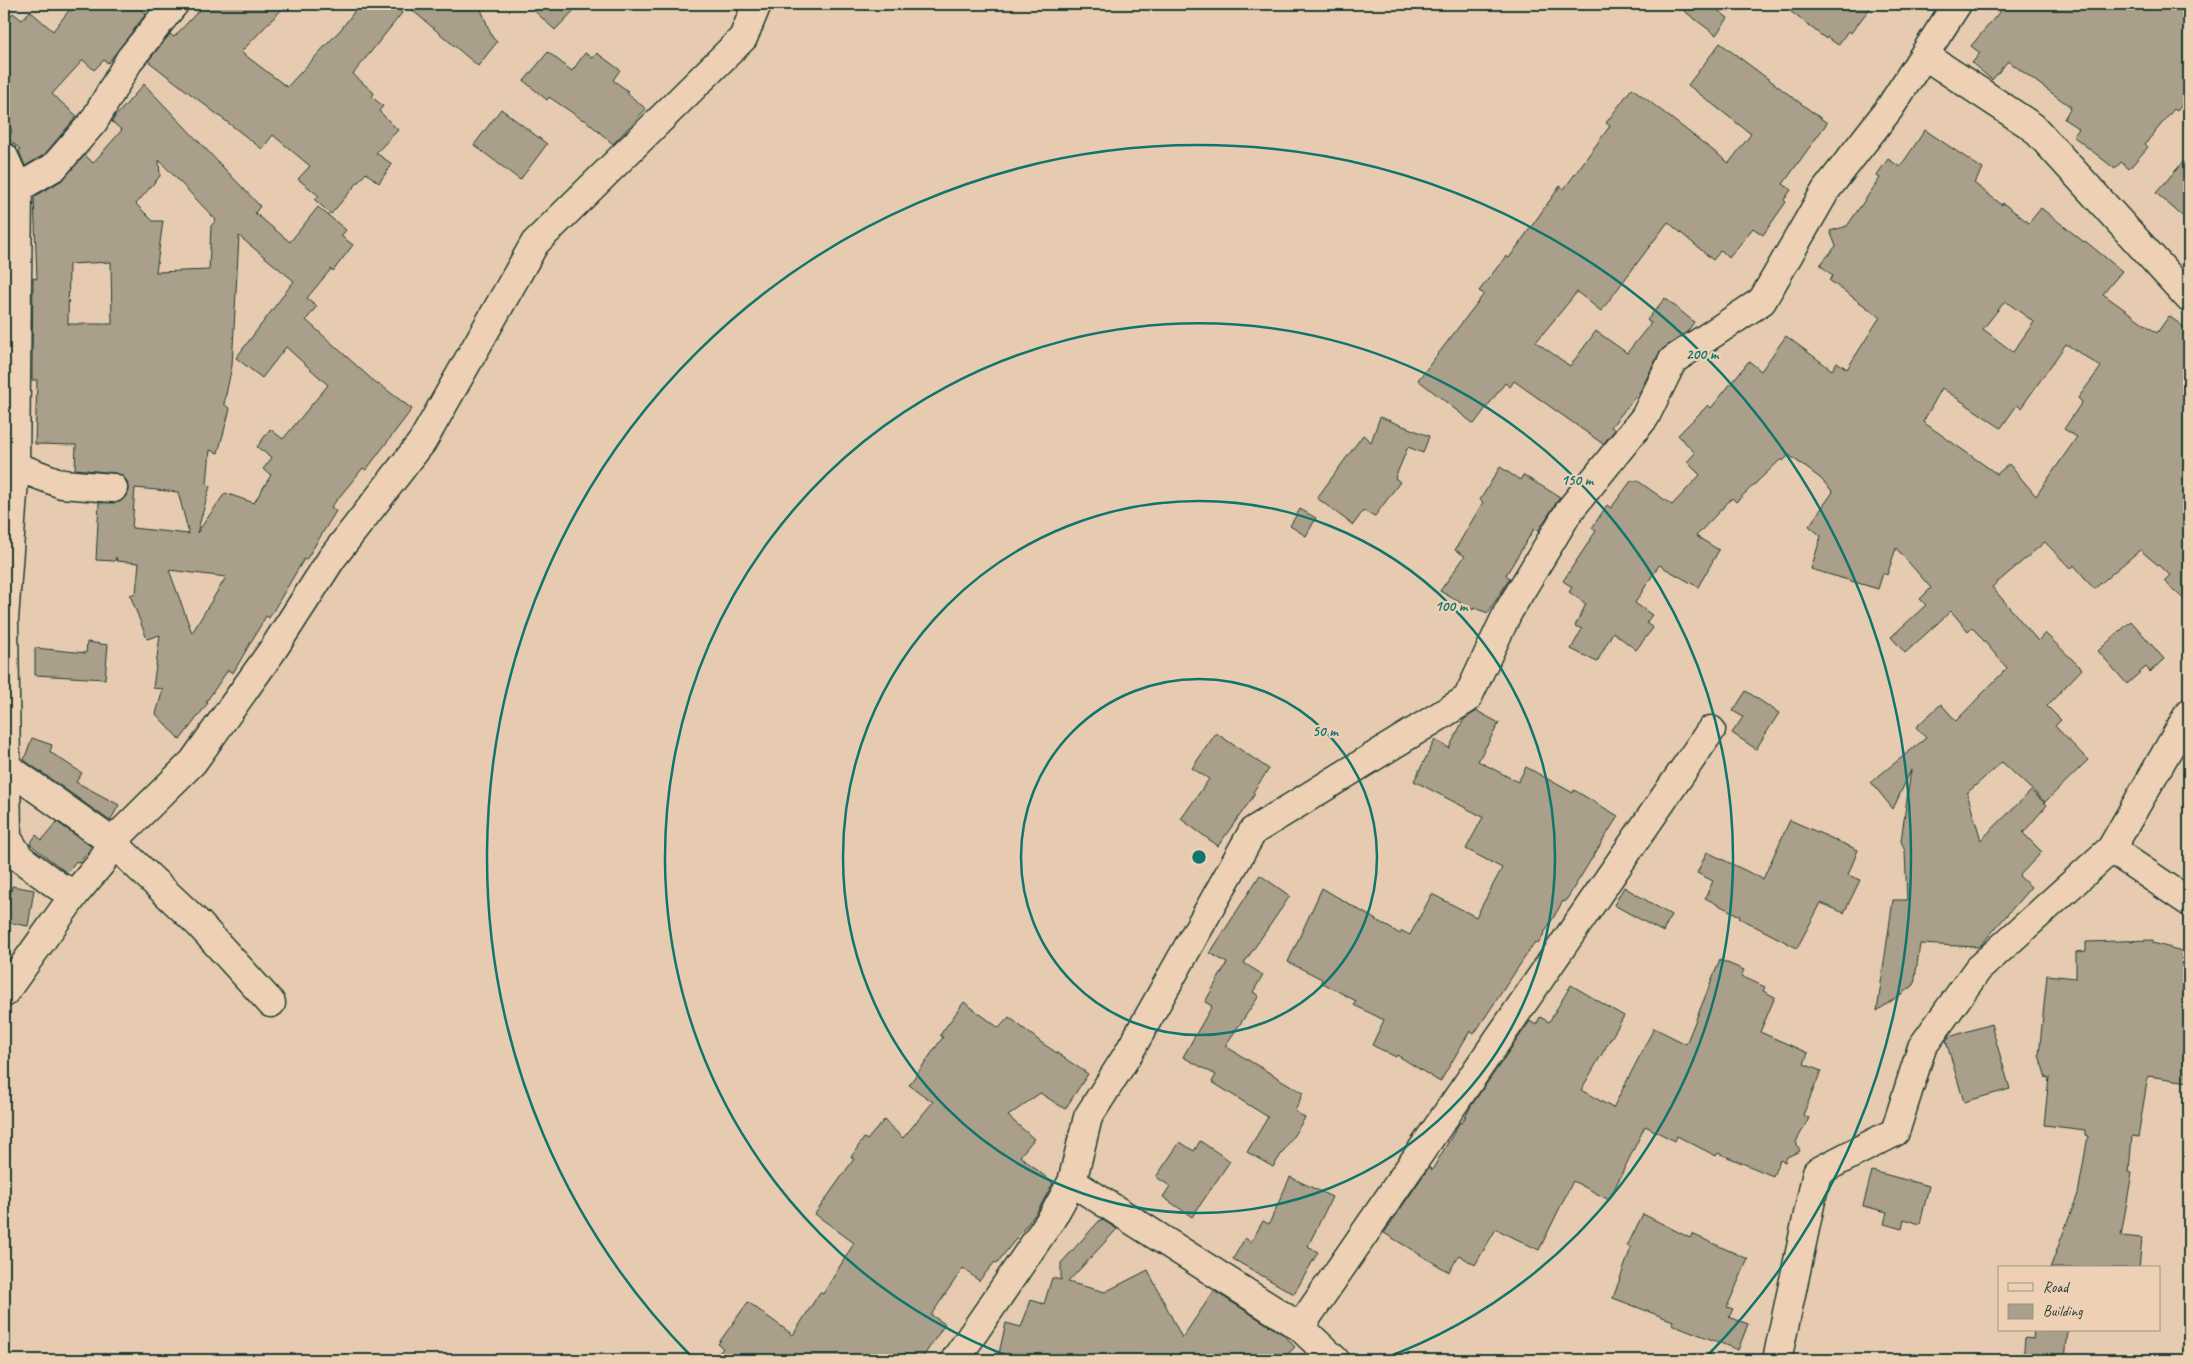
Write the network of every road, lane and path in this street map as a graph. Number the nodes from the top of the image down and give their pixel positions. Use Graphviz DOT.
graph roads {
  1 [pos="174,4"];
  2 [pos="757,4"];
  3 [pos="1957,4"];
  4 [pos="1924,54"];
  5 [pos="4,156"];
  6 [pos="18,188"];
  7 [pos="2189,298"];
  8 [pos="10,465"];
  9 [pos="114,488"];
  10 [pos="4,621"];
  11 [pos="2189,713"];
  12 [pos="1711,730"];
  13 [pos="6,768"];
  14 [pos="6,839"];
  15 [pos="112,842"];
  16 [pos="2111,849"];
  17 [pos="76,894"];
  18 [pos="2189,902"];
  19 [pos="5,988"];
  20 [pos="271,1003"];
  21 [pos="1072,1182"];
  22 [pos="1300,1327"];
  23 [pos="955,1360"];
  24 [pos="1335,1360"];
  25 [pos="1777,1360"];
  1 -- 6 [label="street"];
  2 -- 15 [label="street"];
  3 -- 4 [label="street"];
  4 -- 7 [label="street"];
  4 -- 21 [label="street"];
  5 -- 6 [label="street"];
  6 -- 8 [label="street"];
  8 -- 9 [label="street"];
  8 -- 10 [label="street"];
  10 -- 13 [label="street"];
  11 -- 16 [label="street"];
  12 -- 22 [label="street"];
  13 -- 14 [label="street"];
  13 -- 15 [label="street"];
  14 -- 17 [label="street"];
  15 -- 17 [label="street"];
  15 -- 20 [label="street"];
  16 -- 18 [label="street"];
  16 -- 25 [label="street"];
  17 -- 19 [label="street"];
  21 -- 22 [label="street"];
  21 -- 23 [label="street"];
  22 -- 24 [label="street"];
}
